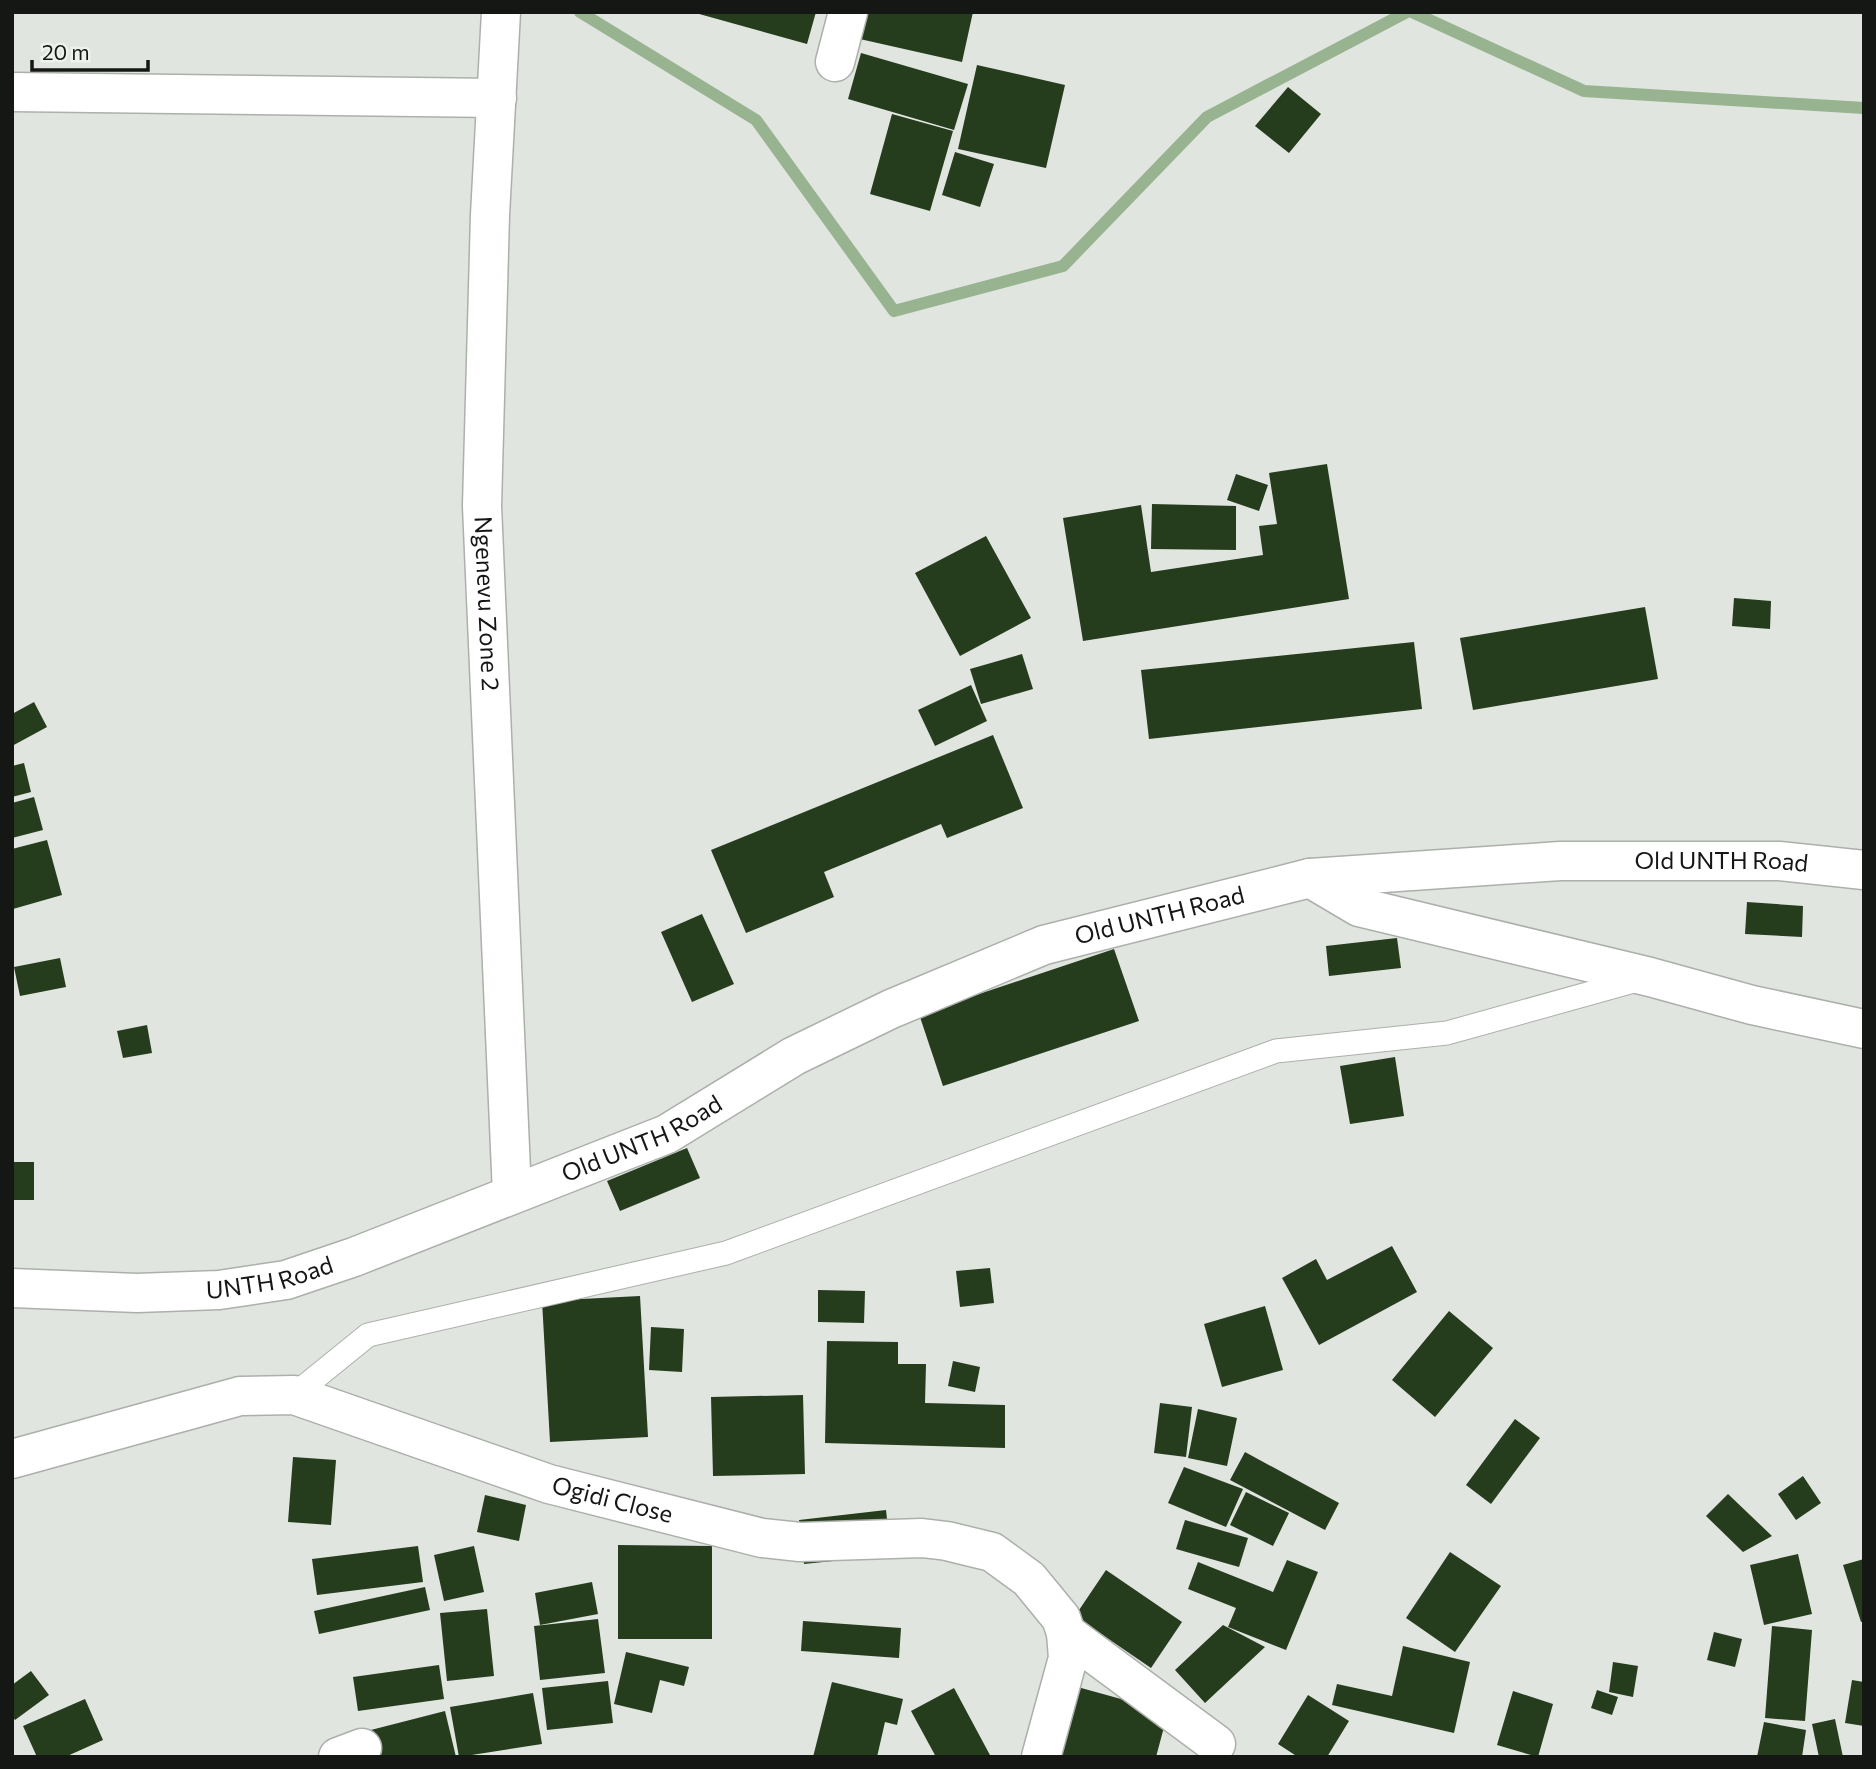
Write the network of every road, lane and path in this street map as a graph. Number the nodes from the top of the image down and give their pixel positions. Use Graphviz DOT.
graph roads {
  1 [pos="501,12"];
  2 [pos="848,12"];
  3 [pos="835,62"];
  4 [pos="12,93"];
  5 [pos="496,98"];
  6 [pos="1864,870"];
  7 [pos="1310,878"];
  8 [pos="1650,977"];
  9 [pos="1864,1029"];
  10 [pos="512,1194"];
  11 [pos="12,1288"];
  12 [pos="294,1395"];
  13 [pos="12,1459"];
  14 [pos="1066,1633"];
  15 [pos="1216,1744"];
  16 [pos="1041,1757"];
  1 -- 5 [label="street, Ngenevu Zone 2"];
  2 -- 3 [label="street"];
  4 -- 5 [label="street"];
  5 -- 10 [label="street, Ngenevu Zone 2"];
  6 -- 7 [label="street, Old UNTH Road"];
  7 -- 8 [label="street"];
  7 -- 10 [label="street, Old UNTH Road"];
  8 -- 9 [label="street"];
  8 -- 12 [label="lane"];
  10 -- 11 [label="street, UNTH Road"];
  12 -- 13 [label="street, Ogidi Close"];
  12 -- 14 [label="street, Ogidi Close"];
  14 -- 15 [label="street"];
  14 -- 16 [label="street"];
}
